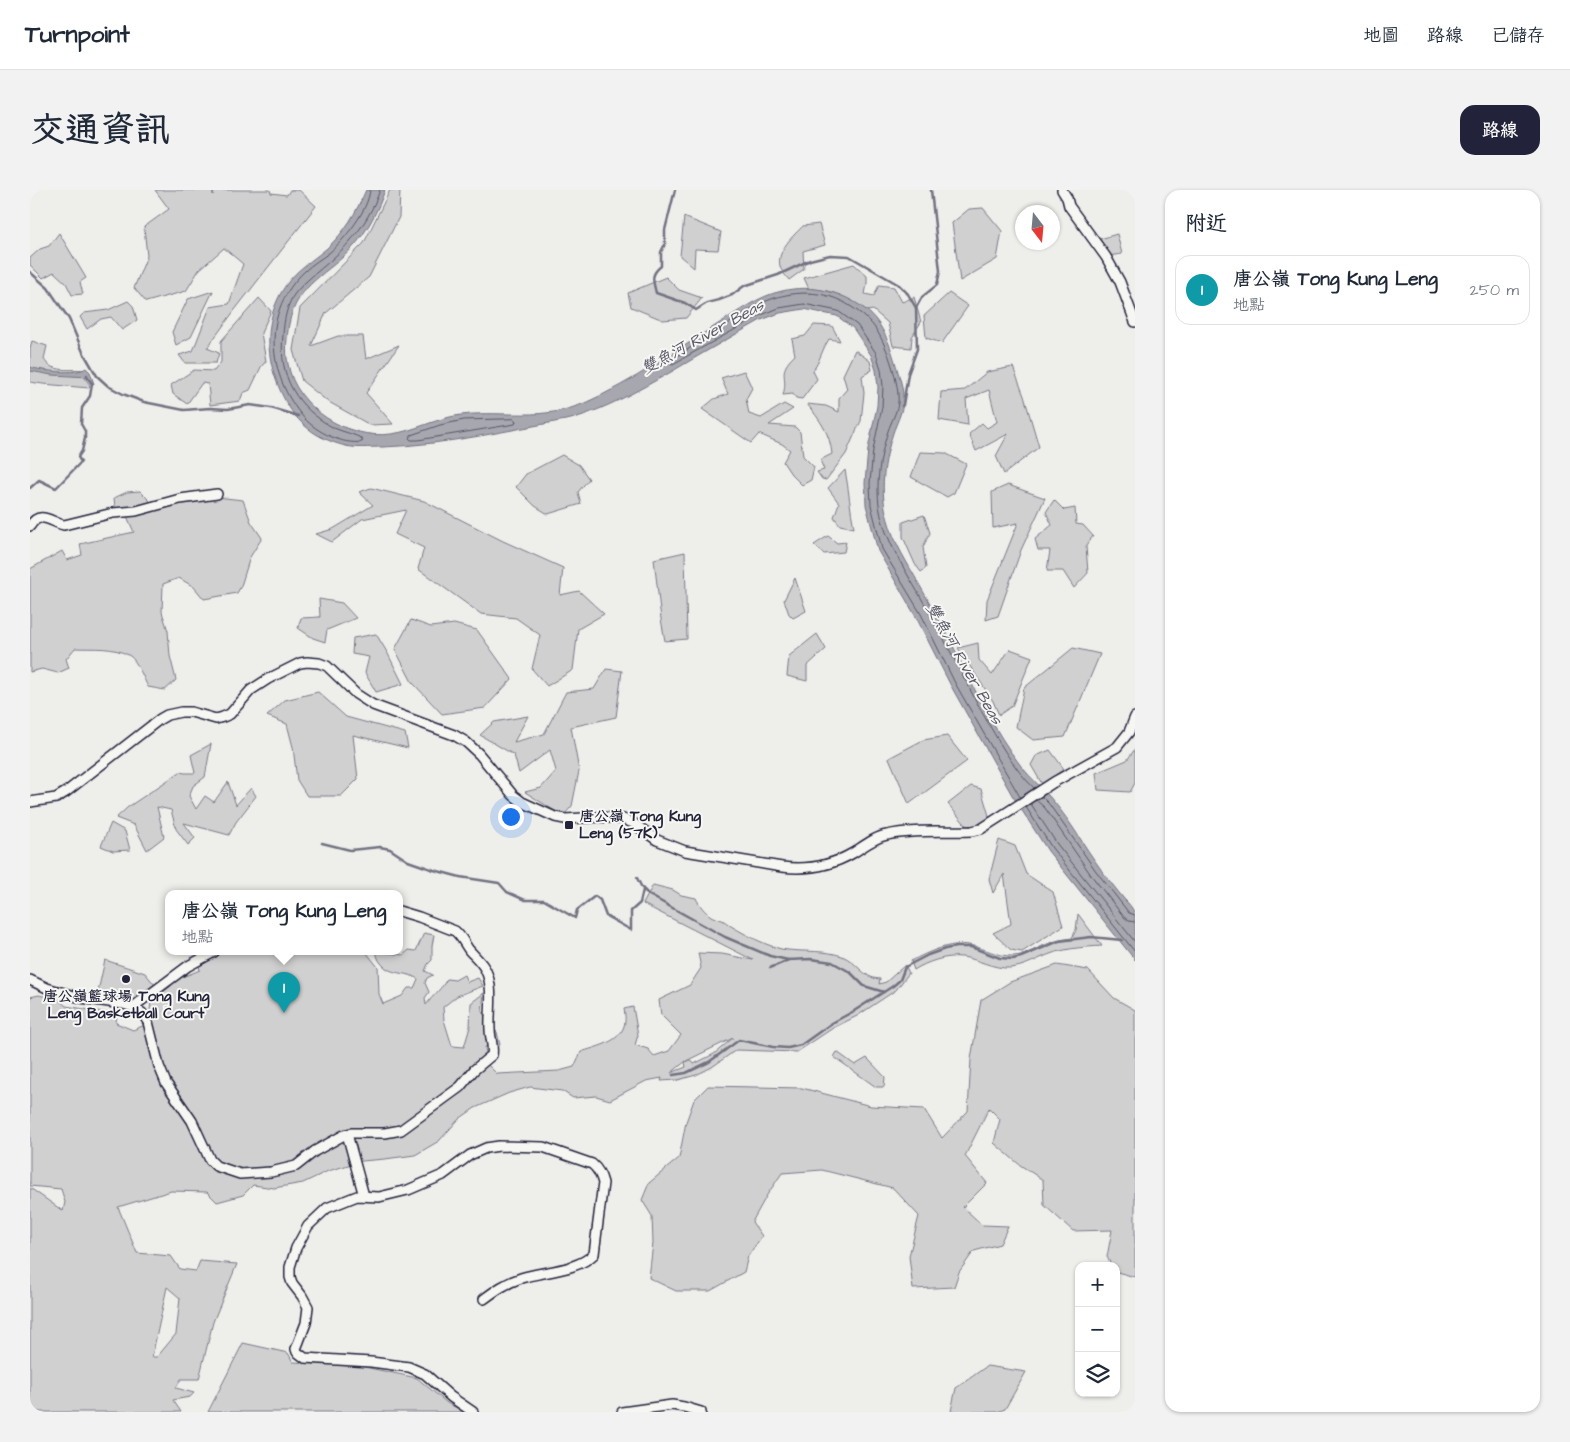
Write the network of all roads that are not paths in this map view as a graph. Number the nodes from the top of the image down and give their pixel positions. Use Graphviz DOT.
graph roads {
  1 [pos="1062,190"];
  2 [pos="1135,322"];
  3 [pos="217,494"];
  4 [pos="30,526"];
  5 [pos="1135,717"];
  6 [pos="30,802"];
  7 [pos="403,912"];
  8 [pos="208,955"];
  9 [pos="30,980"];
  10 [pos="133,1007"];
  11 [pos="347,1134"];
  12 [pos="364,1196"];
  13 [pos="484,1299"];
  14 [pos="472,1412"];
  15 [pos="622,1412"];
  16 [pos="701,1412"];
  1 -- 2 [label="street"];
  3 -- 4 [label="street"];
  5 -- 6 [label="street"];
  7 -- 11 [label="street"];
  8 -- 10 [label="street"];
  9 -- 10 [label="street"];
  10 -- 11 [label="street"];
  11 -- 12 [label="street"];
  12 -- 13 [label="street"];
  12 -- 14 [label="street"];
  15 -- 16 [label="street"];
}
